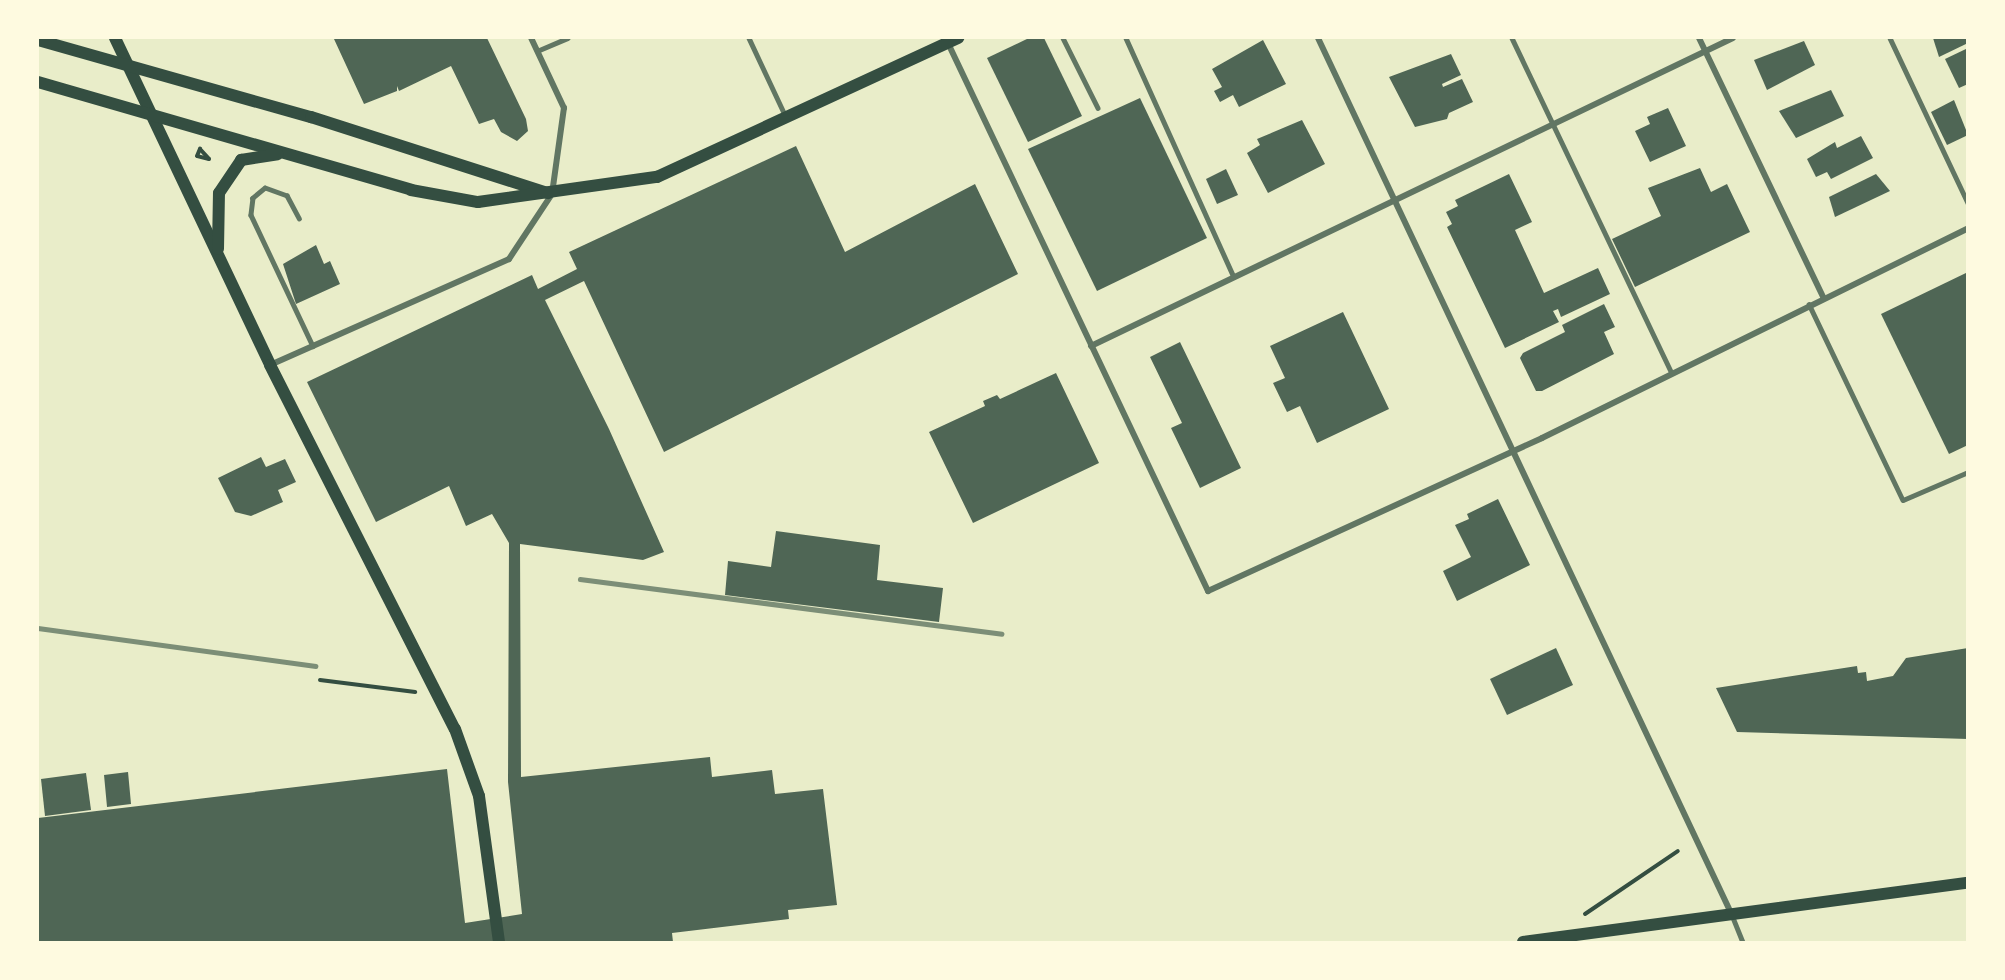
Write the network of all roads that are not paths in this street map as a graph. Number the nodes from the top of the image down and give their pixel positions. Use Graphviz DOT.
graph roads {
  1 [pos="115,38"];
  2 [pos="531,38"];
  3 [pos="567,38"];
  4 [pos="749,38"];
  5 [pos="1063,38"];
  6 [pos="1126,38"];
  7 [pos="1318,38"];
  8 [pos="1512,38"];
  9 [pos="1699,38"];
  10 [pos="1733,38"];
  11 [pos="1890,38"];
  12 [pos="950,39"];
  13 [pos="38,40"];
  14 [pos="537,51"];
  15 [pos="1705,51"];
  16 [pos="129,66"];
  17 [pos="38,82"];
  18 [pos="1098,108"];
  19 [pos="152,115"];
  20 [pos="786,117"];
  21 [pos="1553,124"];
  22 [pos="282,153"];
  23 [pos="552,194"];
  24 [pos="1395,200"];
  25 [pos="1968,204"];
  26 [pos="299,219"];
  27 [pos="1968,228"];
  28 [pos="218,253"];
  29 [pos="1234,277"];
  30 [pos="1823,297"];
  31 [pos="1809,304"];
  32 [pos="313,346"];
  33 [pos="1091,346"];
  34 [pos="270,365"];
  35 [pos="1671,372"];
  36 [pos="1514,451"];
  37 [pos="1968,472"];
  38 [pos="1968,883"];
  39 [pos="1732,915"];
  40 [pos="499,942"];
  41 [pos="1523,942"];
  42 [pos="1743,942"];
  1 -- 16 [label="main road"];
  2 -- 14 [label="street"];
  3 -- 14 [label="lane"];
  4 -- 20 [label="lane"];
  5 -- 18 [label="lane"];
  6 -- 29 [label="lane"];
  7 -- 24 [label="street"];
  8 -- 21 [label="lane"];
  9 -- 15 [label="street"];
  10 -- 15 [label="street"];
  11 -- 25 [label="lane"];
  12 -- 20 [label="main road"];
  12 -- 33 [label="street"];
  13 -- 16 [label="main road"];
  14 -- 23 [label="street"];
  15 -- 21 [label="street"];
  15 -- 30 [label="street"];
  16 -- 19 [label="main road"];
  16 -- 23 [label="main road"];
  17 -- 19 [label="main road"];
  19 -- 22 [label="main road"];
  19 -- 28 [label="main road"];
  20 -- 23 [label="main road"];
  21 -- 24 [label="street"];
  21 -- 35 [label="lane"];
  22 -- 23 [label="main road"];
  22 -- 28 [label="main road"];
  23 -- 32 [label="street"];
  24 -- 29 [label="street"];
  24 -- 36 [label="street"];
  26 -- 32 [label="lane"];
  27 -- 30 [label="street"];
  28 -- 34 [label="main road"];
  29 -- 33 [label="street"];
  30 -- 31 [label="street"];
  31 -- 35 [label="street"];
  31 -- 37 [label="lane"];
  32 -- 34 [label="street"];
  33 -- 36 [label="street"];
  34 -- 40 [label="main road"];
  35 -- 36 [label="street"];
  36 -- 39 [label="street"];
  38 -- 39 [label="main road"];
  39 -- 41 [label="main road"];
  39 -- 42 [label="lane"];
}
